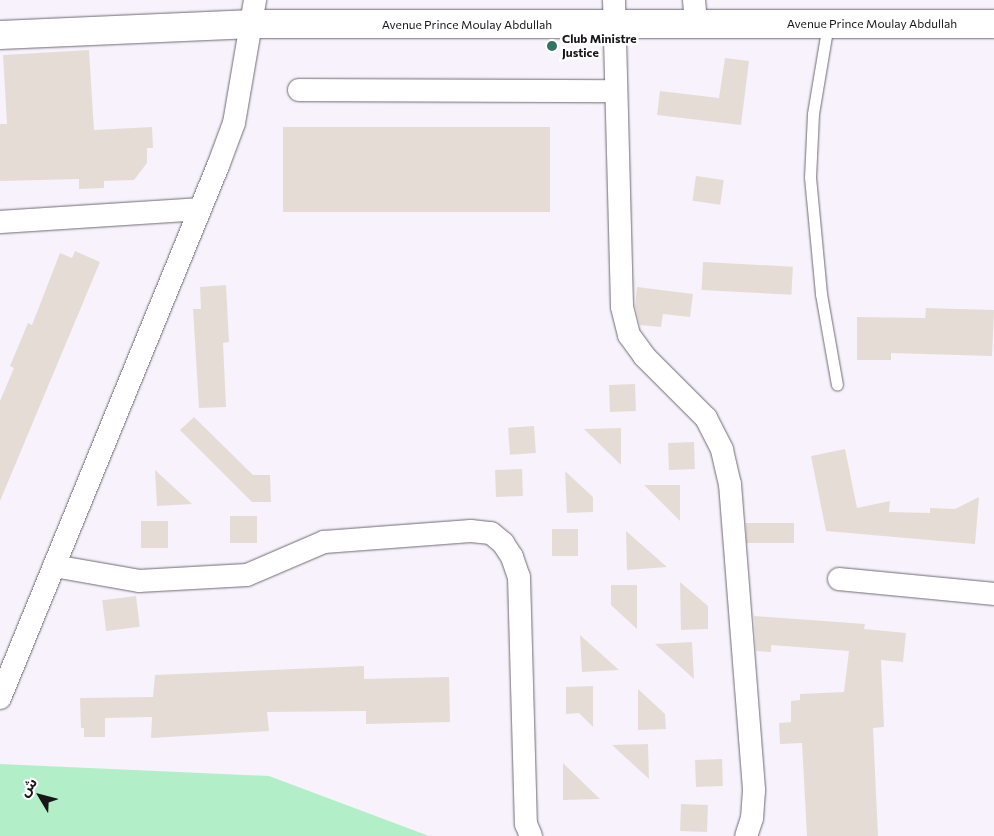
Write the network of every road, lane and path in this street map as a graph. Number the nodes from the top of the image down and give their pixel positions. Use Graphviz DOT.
graph roads {
  1 [pos="254,12"];
  2 [pos="695,12"];
  3 [pos="614,13"];
  4 [pos="828,24"];
  5 [pos="994,24"];
  6 [pos="0,35"];
  7 [pos="299,90"];
  8 [pos="615,90"];
  9 [pos="199,209"];
  10 [pos="0,222"];
  11 [pos="837,385"];
  12 [pos="54,566"];
  13 [pos="839,579"];
  14 [pos="994,594"];
  15 [pos="0,698"];
  16 [pos="530,836"];
  17 [pos="746,836"];
  1 -- 3 [label="main road, Avenue Prince Moulay Abdullah"];
  1 -- 6 [label="main road, Avenue Prince Moulay Abdullah"];
  1 -- 9 [label="street"];
  2 -- 3 [label="main road, Avenue Prince Moulay Abdullah"];
  2 -- 4 [label="main road, Avenue Prince Moulay Abdullah"];
  3 -- 8 [label="street"];
  4 -- 5 [label="main road, Avenue Prince Moulay Abdullah"];
  4 -- 11 [label="lane"];
  7 -- 8 [label="street"];
  8 -- 17 [label="street"];
  9 -- 10 [label="street"];
  9 -- 12 [label="street"];
  12 -- 15 [label="street"];
  12 -- 16 [label="street"];
  13 -- 14 [label="street"];
}
